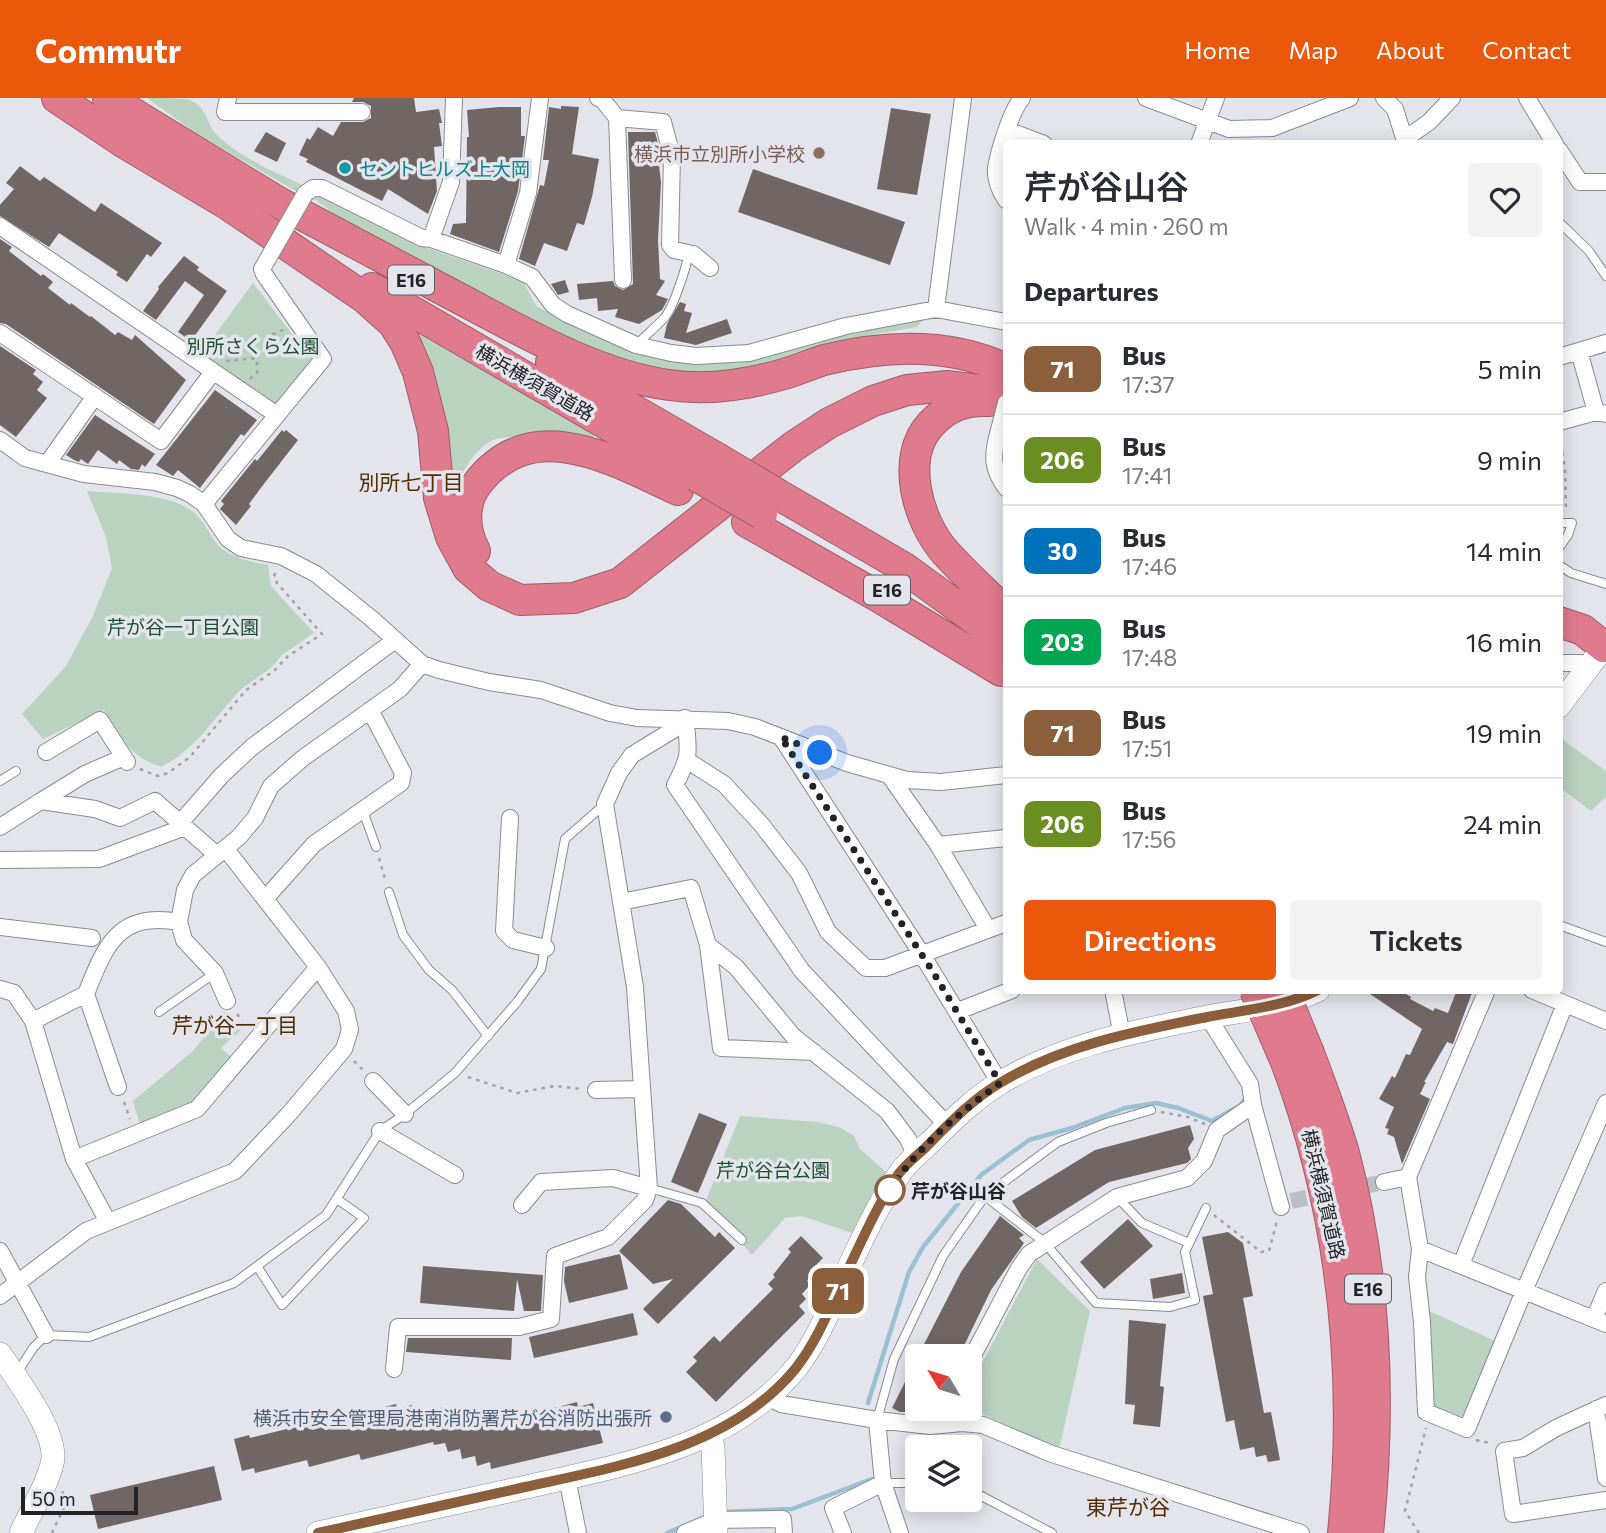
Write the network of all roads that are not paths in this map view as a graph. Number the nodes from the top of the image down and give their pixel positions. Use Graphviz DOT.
graph roads {
  1 [pos="57,98"];
  2 [pos="108,98"];
  3 [pos="228,98"];
  4 [pos="455,98"];
  5 [pos="540,98"];
  6 [pos="598,98"];
  7 [pos="963,98"];
  8 [pos="1022,98"];
  9 [pos="1146,98"];
  10 [pos="1216,98"];
  11 [pos="1350,98"];
  12 [pos="1384,98"];
  13 [pos="1452,98"];
  14 [pos="1527,98"];
  15 [pos="366,112"];
  16 [pos="617,118"];
  17 [pos="1208,121"];
  18 [pos="1007,130"];
  19 [pos="1004,140"];
  20 [pos="1033,140"];
  21 [pos="1201,140"];
  22 [pos="1406,140"];
  23 [pos="1407,140"];
  24 [pos="1553,140"];
  25 [pos="1003,144"];
  26 [pos="1563,155"];
  27 [pos="1606,182"];
  28 [pos="1003,194"];
  29 [pos="275,201"];
  30 [pos="230,206"];
  31 [pos="0,226"];
  32 [pos="1563,226"];
  33 [pos="426,239"];
  34 [pos="689,253"];
  35 [pos="506,265"];
  36 [pos="710,268"];
  37 [pos="1606,276"];
  38 [pos="623,280"];
  39 [pos="936,309"];
  40 [pos="1003,321"];
  41 [pos="0,333"];
  42 [pos="1606,343"];
  43 [pos="636,345"];
  44 [pos="1579,351"];
  45 [pos="1563,357"];
  46 [pos="208,368"];
  47 [pos="1003,368"];
  48 [pos="1003,378"];
  49 [pos="95,396"];
  50 [pos="1003,396"];
  51 [pos="1003,403"];
  52 [pos="1601,413"];
  53 [pos="277,415"];
  54 [pos="1003,415"];
  55 [pos="1563,421"];
  56 [pos="0,440"];
  57 [pos="47,464"];
  58 [pos="697,475"];
  59 [pos="1003,483"];
  60 [pos="204,504"];
  61 [pos="763,510"];
  62 [pos="1563,523"];
  63 [pos="1563,542"];
  64 [pos="1563,568"];
  65 [pos="1606,584"];
  66 [pos="1003,610"];
  67 [pos="1563,623"];
  68 [pos="395,640"];
  69 [pos="1003,640"];
  70 [pos="1563,641"];
  71 [pos="1600,651"];
  72 [pos="1563,662"];
  73 [pos="422,664"];
  74 [pos="1003,672"];
  75 [pos="1563,701"];
  76 [pos="370,710"];
  77 [pos="685,718"];
  78 [pos="781,737"];
  79 [pos="46,752"];
  80 [pos="688,761"];
  81 [pos="16,771"];
  82 [pos="889,775"];
  83 [pos="1003,775"];
  84 [pos="0,781"];
  85 [pos="41,801"];
  86 [pos="605,804"];
  87 [pos="362,810"];
  88 [pos="510,818"];
  89 [pos="1,825"];
  90 [pos="182,825"];
  91 [pos="1003,838"];
  92 [pos="938,845"];
  93 [pos="376,847"];
  94 [pos="221,851"];
  95 [pos="0,860"];
  96 [pos="388,892"];
  97 [pos="265,899"];
  98 [pos="621,902"];
  99 [pos="179,922"];
  100 [pos="1003,924"];
  101 [pos="1563,926"];
  102 [pos="0,928"];
  103 [pos="988,929"];
  104 [pos="92,938"];
  105 [pos="1606,942"];
  106 [pos="709,945"];
  107 [pos="546,948"];
  108 [pos="921,953"];
  109 [pos="318,967"];
  110 [pos="215,973"];
  111 [pos="0,989"];
  112 [pos="86,994"];
  113 [pos="1003,994"];
  114 [pos="1114,994"];
  115 [pos="1258,994"];
  116 [pos="1284,994"];
  117 [pos="1306,994"];
  118 [pos="1486,994"];
  119 [pos="1542,994"];
  120 [pos="227,1001"];
  121 [pos="1566,1004"];
  122 [pos="958,1011"];
  123 [pos="159,1012"];
  124 [pos="1208,1017"];
  125 [pos="33,1021"];
  126 [pos="1606,1021"];
  127 [pos="488,1036"];
  128 [pos="1122,1036"];
  129 [pos="814,1052"];
  130 [pos="1298,1057"];
  131 [pos="373,1081"];
  132 [pos="1000,1083"];
  133 [pos="118,1087"];
  134 [pos="642,1089"];
  135 [pos="596,1090"];
  136 [pos="1606,1103"];
  137 [pos="1253,1105"];
  138 [pos="1151,1110"];
  139 [pos="405,1114"];
  140 [pos="947,1125"];
  141 [pos="380,1131"];
  142 [pos="916,1156"];
  143 [pos="74,1159"];
  144 [pos="455,1175"];
  145 [pos="1408,1177"];
  146 [pos="1384,1182"];
  147 [pos="649,1188"];
  148 [pos="985,1196"];
  149 [pos="1117,1196"];
  150 [pos="337,1199"];
  151 [pos="1285,1203"];
  152 [pos="522,1205"];
  153 [pos="1206,1208"];
  154 [pos="108,1222"];
  155 [pos="742,1240"];
  156 [pos="1044,1242"];
  157 [pos="1189,1243"];
  158 [pos="1420,1249"];
  159 [pos="0,1251"];
  160 [pos="1461,1265"];
  161 [pos="257,1266"];
  162 [pos="17,1284"];
  163 [pos="1524,1291"];
  164 [pos="1606,1292"];
  165 [pos="0,1296"];
  166 [pos="1600,1322"];
  167 [pos="46,1335"];
  168 [pos="979,1344"];
  169 [pos="0,1354"];
  170 [pos="394,1369"];
  171 [pos="15,1377"];
  172 [pos="768,1397"];
  173 [pos="1601,1407"];
  174 [pos="877,1420"];
  175 [pos="938,1421"];
  176 [pos="964,1421"];
  177 [pos="710,1434"];
  178 [pos="567,1478"];
  179 [pos="1606,1478"];
  180 [pos="883,1483"];
  181 [pos="905,1483"];
  182 [pos="982,1496"];
  183 [pos="1606,1500"];
  184 [pos="716,1518"];
  185 [pos="21,1533"];
  186 [pos="318,1533"];
  187 [pos="578,1533"];
  188 [pos="685,1533"];
  189 [pos="783,1533"];
  190 [pos="843,1533"];
  191 [pos="900,1533"];
  192 [pos="1052,1533"];
  193 [pos="1301,1533"];
  194 [pos="1343,1533"];
  195 [pos="1368,1533"];
  1 -- 30 [label="highway, 横浜横須賀道路 / E16"];
  2 -- 29 [label="highway, 横浜横須賀道路 / E16"];
  3 -- 15 [label="street"];
  4 -- 33 [label="street"];
  5 -- 35 [label="street"];
  6 -- 16 [label="street"];
  7 -- 39 [label="street"];
  8 -- 18 [label="street"];
  9 -- 17 [label="street"];
  10 -- 17 [label="street"];
  11 -- 17 [label="street"];
  12 -- 22 [label="street"];
  13 -- 23 [label="street"];
  14 -- 24 [label="street"];
  16 -- 34 [label="street"];
  16 -- 38 [label="street"];
  17 -- 21 [label="street"];
  18 -- 19 [label="street"];
  18 -- 20 [label="street"];
  25 -- 28 [label="street"];
  26 -- 27 [label="street"];
  29 -- 47 [label="highway"];
  29 -- 58 [label="highway, 横浜横須賀道路 / E16"];
  30 -- 50 [label="highway"];
  30 -- 58 [label="highway, 横浜横須賀道路 / E16"];
  31 -- 46 [label="street"];
  32 -- 37 [label="lane"];
  33 -- 35 [label="street"];
  33 -- 53 [label="street, bridge"];
  34 -- 36 [label="street"];
  34 -- 43 [label="lane"];
  35 -- 43 [label="street"];
  39 -- 40 [label="street"];
  39 -- 43 [label="street"];
  41 -- 49 [label="street"];
  42 -- 44 [label="street"];
  44 -- 45 [label="street"];
  44 -- 52 [label="street"];
  46 -- 49 [label="street"];
  46 -- 53 [label="street"];
  48 -- 58 [label="highway"];
  49 -- 57 [label="street"];
  51 -- 66 [label="highway"];
  52 -- 55 [label="street"];
  53 -- 60 [label="street"];
  54 -- 59 [label="street, bridge"];
  56 -- 57 [label="street"];
  57 -- 60 [label="street"];
  58 -- 61 [label="highway, 横浜横須賀道路 / E16, bridge"];
  58 -- 61 [label="highway"];
  60 -- 68 [label="street"];
  61 -- 69 [label="highway, 横浜横須賀道路 / E16"];
  61 -- 74 [label="highway, 横浜横須賀道路 / E16"];
  62 -- 63 [label="lane"];
  64 -- 65 [label="lane"];
  67 -- 71 [label="highway"];
  68 -- 73 [label="street"];
  68 -- 90 [label="street"];
  70 -- 71 [label="highway"];
  71 -- 72 [label="street"];
  71 -- 75 [label="street"];
  73 -- 76 [label="street"];
  73 -- 77 [label="street"];
  76 -- 87 [label="street"];
  76 -- 94 [label="street"];
  77 -- 78 [label="street"];
  77 -- 80 [label="street"];
  77 -- 86 [label="street"];
  78 -- 82 [label="street"];
  78 -- 108 [label="street"];
  79 -- 85 [label="street"];
  80 -- 108 [label="street"];
  80 -- 140 [label="street"];
  81 -- 84 [label="lane"];
  82 -- 83 [label="street"];
  82 -- 92 [label="street"];
  85 -- 89 [label="street"];
  85 -- 90 [label="street"];
  86 -- 98 [label="street"];
  86 -- 107 [label="lane"];
  87 -- 93 [label="lane"];
  87 -- 97 [label="street"];
  88 -- 107 [label="street"];
  90 -- 94 [label="street"];
  90 -- 95 [label="street"];
  91 -- 92 [label="street"];
  92 -- 103 [label="street"];
  94 -- 97 [label="street"];
  94 -- 99 [label="street"];
  96 -- 127 [label="lane"];
  97 -- 109 [label="street"];
  98 -- 106 [label="street"];
  98 -- 134 [label="street"];
  99 -- 110 [label="street"];
  99 -- 112 [label="street"];
  100 -- 103 [label="street"];
  101 -- 105 [label="lane"];
  102 -- 104 [label="street"];
  103 -- 108 [label="street"];
  106 -- 129 [label="street"];
  106 -- 129 [label="street"];
  107 -- 127 [label="lane"];
  108 -- 122 [label="street"];
  109 -- 143 [label="street"];
  109 -- 154 [label="street"];
  110 -- 120 [label="street"];
  110 -- 123 [label="lane"];
  111 -- 125 [label="street"];
  112 -- 125 [label="street"];
  112 -- 133 [label="street"];
  113 -- 122 [label="street"];
  114 -- 128 [label="street"];
  115 -- 130 [label="highway, 横浜横須賀道路 / E16, bridge"];
  116 -- 130 [label="highway, 横浜横須賀道路 / E16, bridge"];
  117 -- 124 [label="street"];
  118 -- 145 [label="street"];
  119 -- 121 [label="street"];
  121 -- 126 [label="street"];
  121 -- 160 [label="street"];
  122 -- 132 [label="street"];
  124 -- 128 [label="street"];
  124 -- 137 [label="street"];
  125 -- 143 [label="street"];
  127 -- 139 [label="lane"];
  128 -- 132 [label="street"];
  129 -- 142 [label="street"];
  130 -- 194 [label="highway, 横浜横須賀道路 / E16"];
  130 -- 195 [label="highway, 横浜横須賀道路 / E16"];
  131 -- 139 [label="street"];
  132 -- 140 [label="street"];
  134 -- 135 [label="street"];
  134 -- 147 [label="street"];
  136 -- 163 [label="street"];
  137 -- 149 [label="street"];
  137 -- 151 [label="street"];
  138 -- 148 [label="lane"];
  139 -- 141 [label="lane"];
  140 -- 142 [label="street"];
  141 -- 144 [label="street"];
  141 -- 150 [label="lane"];
  142 -- 172 [label="street"];
  143 -- 154 [label="street"];
  145 -- 146 [label="street"];
  145 -- 158 [label="street"];
  147 -- 152 [label="street"];
  147 -- 155 [label="lane"];
  147 -- 170 [label="street"];
  148 -- 156 [label="lane"];
  148 -- 174 [label="lane"];
  149 -- 156 [label="street"];
  149 -- 157 [label="lane"];
  150 -- 161 [label="lane"];
  150 -- 161 [label="lane"];
  153 -- 157 [label="lane"];
  154 -- 162 [label="street"];
  156 -- 157 [label="lane"];
  156 -- 168 [label="street"];
  158 -- 160 [label="street"];
  158 -- 163 [label="street"];
  159 -- 162 [label="street"];
  160 -- 163 [label="street"];
  161 -- 167 [label="lane"];
  162 -- 165 [label="street"];
  162 -- 167 [label="street"];
  163 -- 166 [label="street"];
  164 -- 166 [label="street"];
  167 -- 171 [label="lane"];
  169 -- 171 [label="street"];
  171 -- 185 [label="street"];
  172 -- 174 [label="street"];
  172 -- 177 [label="street"];
  173 -- 179 [label="street"];
  173 -- 183 [label="street"];
  174 -- 175 [label="street"];
  174 -- 180 [label="street"];
  176 -- 193 [label="street"];
  177 -- 178 [label="street"];
  177 -- 184 [label="street"];
  178 -- 186 [label="street"];
  178 -- 187 [label="street"];
  180 -- 181 [label="lane"];
  180 -- 190 [label="street"];
  180 -- 191 [label="street"];
  182 -- 192 [label="lane"];
  184 -- 188 [label="street"];
  184 -- 189 [label="street"];
}
